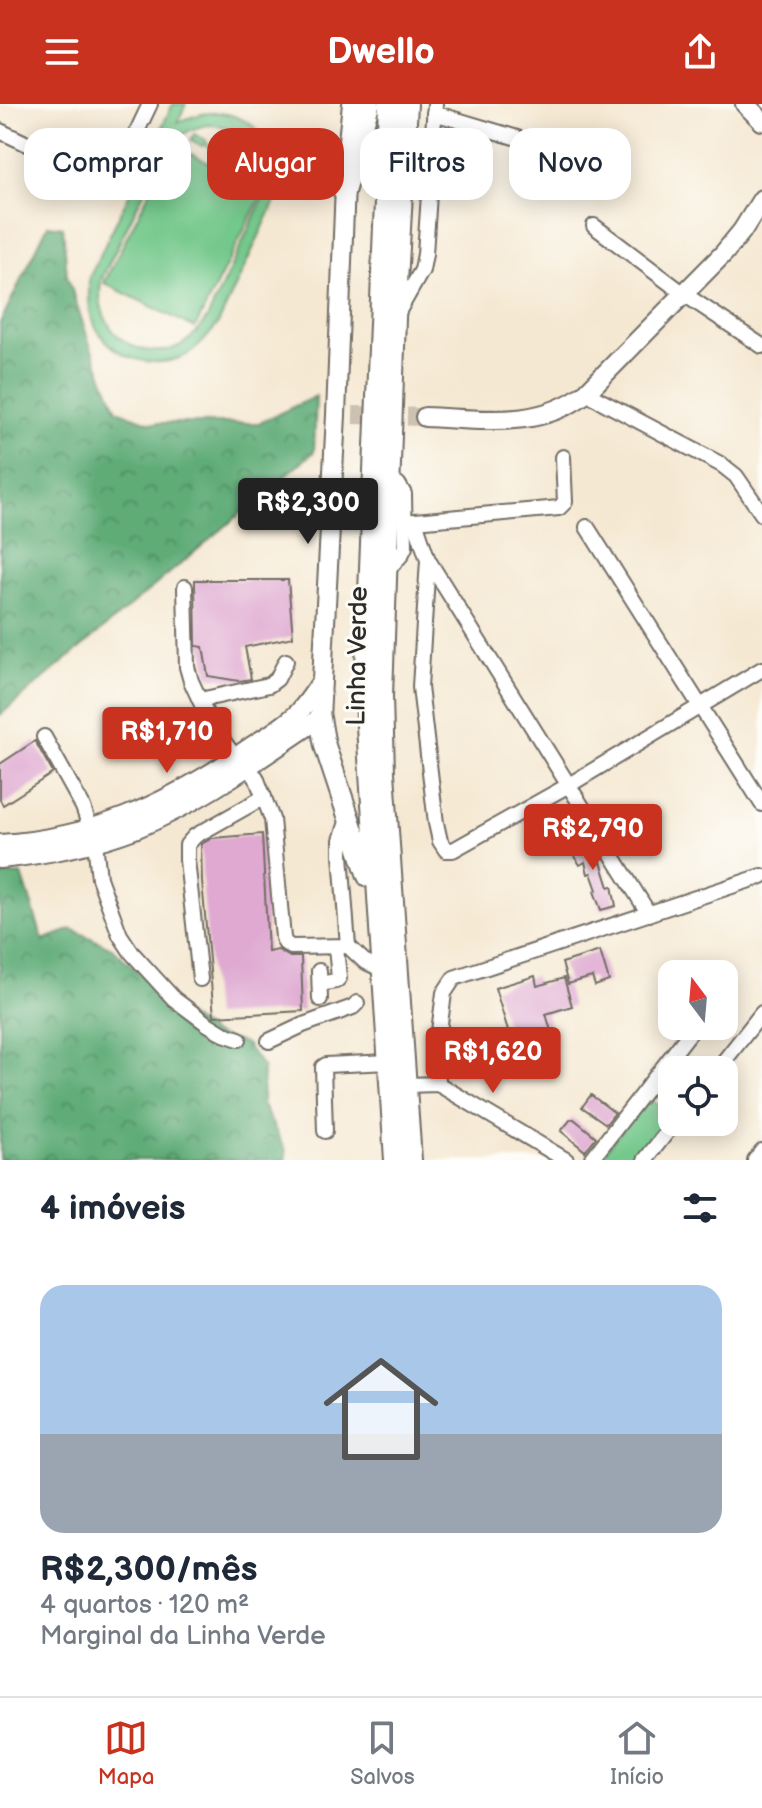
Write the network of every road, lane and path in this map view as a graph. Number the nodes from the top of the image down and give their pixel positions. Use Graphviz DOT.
graph roads {
  1 [pos="150,104"];
  2 [pos="352,104"];
  3 [pos="369,104"];
  4 [pos="389,104"];
  5 [pos="407,104"];
  6 [pos="745,104"];
  7 [pos="435,108"];
  8 [pos="762,121"];
  9 [pos="0,131"];
  10 [pos="509,134"];
  11 [pos="344,192"];
  12 [pos="762,199"];
  13 [pos="594,226"];
  14 [pos="684,294"];
  15 [pos="395,318"];
  16 [pos="762,346"];
  17 [pos="586,393"];
  18 [pos="425,417"];
  19 [pos="563,457"];
  20 [pos="389,479"];
  21 [pos="762,514"];
  22 [pos="410,522"];
  23 [pos="587,527"];
  24 [pos="428,560"];
  25 [pos="385,573"];
  26 [pos="185,587"];
  27 [pos="286,661"];
  28 [pos="762,669"];
  29 [pos="322,680"];
  30 [pos="200,700"];
  31 [pos="700,706"];
  32 [pos="320,718"];
  33 [pos="44,737"];
  34 [pos="240,762"];
  35 [pos="569,785"];
  36 [pos="264,797"];
  37 [pos="762,804"];
  38 [pos="350,816"];
  39 [pos="93,835"];
  40 [pos="0,844"];
  41 [pos="0,859"];
  42 [pos="762,876"];
  43 [pos="379,914"];
  44 [pos="649,914"];
  45 [pos="342,946"];
  46 [pos="383,970"];
  47 [pos="200,979"];
  48 [pos="320,999"];
  49 [pos="357,1003"];
  50 [pos="762,1013"];
  51 [pos="239,1039"];
  52 [pos="684,1040"];
  53 [pos="269,1041"];
  54 [pos="728,1056"];
  55 [pos="389,1062"];
  56 [pos="438,1084"];
  57 [pos="406,1085"];
  58 [pos="325,1131"];
  59 [pos="664,1136"];
  60 [pos="762,1151"];
  61 [pos="395,1160"];
  62 [pos="411,1160"];
  63 [pos="566,1160"];
  64 [pos="591,1160"];
  65 [pos="645,1160"];
  66 [pos="755,1160"];
  1 -- 9 [label="street"];
  2 -- 11 [label="main road"];
  3 -- 11 [label="highway"];
  4 -- 43 [label="highway, Linha Verde"];
  5 -- 15 [label="highway, Linha Verde"];
  6 -- 8 [label="main road"];
  7 -- 10 [label="street"];
  7 -- 15 [label="street"];
  11 -- 29 [label="main road"];
  12 -- 14 [label="main road"];
  13 -- 14 [label="street"];
  14 -- 16 [label="street"];
  14 -- 17 [label="main road"];
  15 -- 20 [label="highway, Linha Verde"];
  17 -- 18 [label="main road"];
  17 -- 21 [label="street"];
  19 -- 22 [label="street"];
  20 -- 22 [label="street"];
  20 -- 25 [label="highway, Linha Verde"];
  22 -- 24 [label="street"];
  22 -- 25 [label="street"];
  23 -- 31 [label="street"];
  24 -- 35 [label="street"];
  24 -- 35 [label="street"];
  25 -- 57 [label="highway, Linha Verde"];
  26 -- 30 [label="street"];
  27 -- 30 [label="street"];
  28 -- 31 [label="street"];
  29 -- 32 [label="main road"];
  29 -- 34 [label="main road"];
  30 -- 34 [label="street"];
  31 -- 35 [label="street"];
  31 -- 37 [label="street"];
  32 -- 34 [label="main road"];
  32 -- 38 [label="highway"];
  33 -- 39 [label="street"];
  34 -- 36 [label="street"];
  34 -- 39 [label="main road"];
  35 -- 44 [label="street"];
  36 -- 45 [label="street"];
  36 -- 47 [label="street"];
  38 -- 43 [label="highway"];
  38 -- 45 [label="street"];
  39 -- 40 [label="main road"];
  39 -- 41 [label="main road"];
  39 -- 51 [label="street"];
  42 -- 44 [label="street"];
  43 -- 46 [label="highway, Linha Verde"];
  44 -- 56 [label="street"];
  45 -- 46 [label="street"];
  45 -- 48 [label="street"];
  46 -- 55 [label="highway, Linha Verde"];
  49 -- 53 [label="street"];
  50 -- 54 [label="street"];
  52 -- 64 [label="street"];
  55 -- 58 [label="street"];
  55 -- 61 [label="highway, Linha Verde"];
  56 -- 57 [label="street"];
  56 -- 63 [label="street"];
  57 -- 62 [label="highway, Linha Verde"];
  59 -- 65 [label="street"];
  60 -- 66 [label="street"];
}
